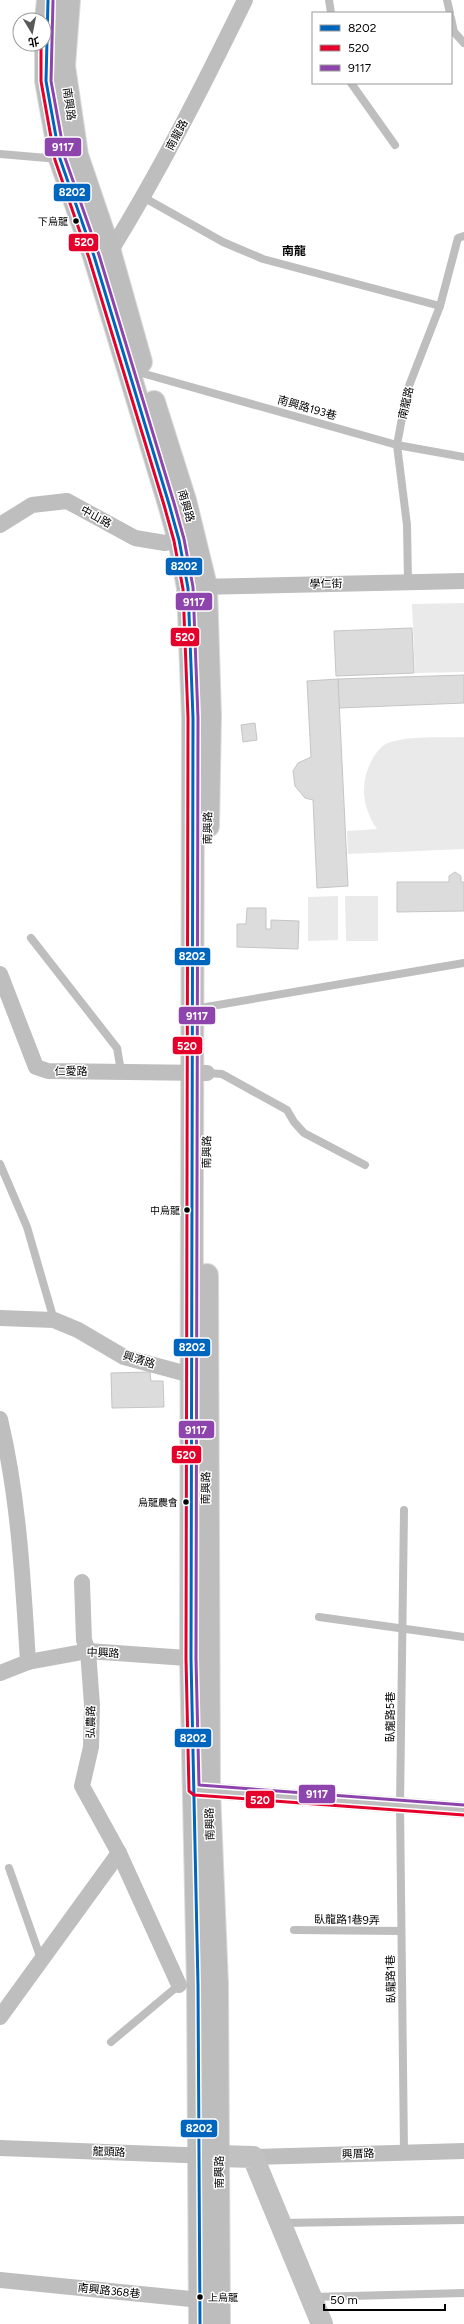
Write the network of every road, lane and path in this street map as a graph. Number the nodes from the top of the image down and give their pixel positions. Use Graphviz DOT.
graph roads {
  1 [pos="48,0"];
  2 [pos="69,0"];
  3 [pos="245,0"];
  4 [pos="329,0"];
  5 [pos="447,0"];
  6 [pos="331,12"];
  7 [pos="450,12"];
  8 [pos="452,23"];
  9 [pos="464,43"];
  10 [pos="352,84"];
  11 [pos="395,145"];
  12 [pos="0,154"];
  13 [pos="68,157"];
  14 [pos="144,197"];
  15 [pos="464,236"];
  16 [pos="102,254"];
  17 [pos="440,306"];
  18 [pos="145,374"];
  19 [pos="397,445"];
  20 [pos="464,458"];
  21 [pos="0,525"];
  22 [pos="187,538"];
  23 [pos="464,581"];
  24 [pos="408,582"];
  25 [pos="197,587"];
  26 [pos="32,938"];
  27 [pos="464,963"];
  28 [pos="0,974"];
  29 [pos="200,1009"];
  30 [pos="121,1071"];
  31 [pos="201,1073"];
  32 [pos="0,1164"];
  33 [pos="365,1165"];
  34 [pos="0,1318"];
  35 [pos="54,1320"];
  36 [pos="199,1375"];
  37 [pos="0,1419"];
  38 [pos="404,1510"];
  39 [pos="82,1582"];
  40 [pos="319,1617"];
  41 [pos="402,1628"];
  42 [pos="464,1637"];
  43 [pos="88,1651"];
  44 [pos="200,1659"];
  45 [pos="28,1662"];
  46 [pos="0,1673"];
  47 [pos="201,1790"];
  48 [pos="400,1805"];
  49 [pos="464,1810"];
  50 [pos="119,1853"];
  51 [pos="9,1868"];
  52 [pos="294,1930"];
  53 [pos="401,1931"];
  54 [pos="41,1959"];
  55 [pos="201,1985"];
  56 [pos="0,2017"];
  57 [pos="111,2042"];
  58 [pos="0,2148"];
  59 [pos="464,2151"];
  60 [pos="404,2152"];
  61 [pos="209,2156"];
  62 [pos="253,2157"];
  63 [pos="464,2220"];
  64 [pos="280,2223"];
  65 [pos="0,2280"];
  66 [pos="464,2293"];
  67 [pos="309,2297"];
  68 [pos="209,2301"];
  69 [pos="200,2324"];
  70 [pos="219,2324"];
  71 [pos="322,2324"];
  1 -- 13 [label="main road, 南興路"];
  2 -- 13 [label="main road, 南興路"];
  3 -- 14 [label="street, 南龍路"];
  4 -- 6 [label="lane"];
  5 -- 7 [label="lane"];
  8 -- 9 [label="lane"];
  10 -- 11 [label="lane"];
  12 -- 13 [label="lane"];
  13 -- 16 [label="main road, 南興路"];
  14 -- 16 [label="street, 南龍路"];
  14 -- 17 [label="lane"];
  15 -- 17 [label="lane, 南龍路"];
  16 -- 18 [label="main road, 南興路"];
  16 -- 22 [label="main road, 南興路"];
  17 -- 19 [label="lane, 南龍路"];
  18 -- 19 [label="lane, 南興路193巷"];
  18 -- 22 [label="main road, 南興路"];
  19 -- 20 [label="lane, 南興路193巷"];
  19 -- 24 [label="lane, 南龍路"];
  21 -- 22 [label="street, 中山路"];
  22 -- 25 [label="main road, 南興路"];
  23 -- 24 [label="street, 學仁街"];
  24 -- 25 [label="street, 學仁街"];
  25 -- 29 [label="main road, 南興路"];
  26 -- 30 [label="lane"];
  27 -- 29 [label="lane"];
  28 -- 30 [label="street, 仁愛路"];
  29 -- 31 [label="main road, 南興路"];
  30 -- 31 [label="street, 仁愛路"];
  31 -- 33 [label="lane"];
  31 -- 36 [label="main road, 南興路"];
  32 -- 35 [label="lane"];
  34 -- 35 [label="street, 興清路"];
  35 -- 36 [label="street, 興清路"];
  36 -- 44 [label="main road, 南興路"];
  37 -- 45 [label="street"];
  38 -- 41 [label="lane, 臥龍路5巷"];
  39 -- 43 [label="street, 弘農路"];
  40 -- 41 [label="lane"];
  41 -- 42 [label="lane"];
  41 -- 48 [label="lane, 臥龍路5巷"];
  43 -- 44 [label="street, 中興路"];
  43 -- 45 [label="street, 中興路"];
  43 -- 50 [label="street, 弘農路"];
  44 -- 47 [label="main road, 南興路"];
  45 -- 46 [label="street, 中興路"];
  47 -- 48 [label="street"];
  47 -- 55 [label="main road, 南興路"];
  48 -- 49 [label="street"];
  48 -- 53 [label="lane, 臥龍路1巷"];
  50 -- 54 [label="street"];
  50 -- 55 [label="street, 弘農路"];
  51 -- 54 [label="lane"];
  52 -- 53 [label="lane, 臥龍路1巷9弄"];
  53 -- 60 [label="lane, 臥龍路1巷"];
  54 -- 56 [label="street"];
  55 -- 57 [label="lane"];
  55 -- 61 [label="main road, 南興路"];
  58 -- 61 [label="street, 龍頭路"];
  59 -- 60 [label="street, 興厝路"];
  60 -- 62 [label="street, 興厝路"];
  61 -- 62 [label="street, 興厝路"];
  61 -- 68 [label="main road, 南興路"];
  62 -- 64 [label="street"];
  63 -- 64 [label="lane"];
  64 -- 67 [label="street"];
  65 -- 68 [label="street, 南興路368巷"];
  66 -- 67 [label="lane"];
  67 -- 71 [label="street"];
  68 -- 69 [label="main road, 南興路"];
  68 -- 70 [label="main road, 南興路"];
}
